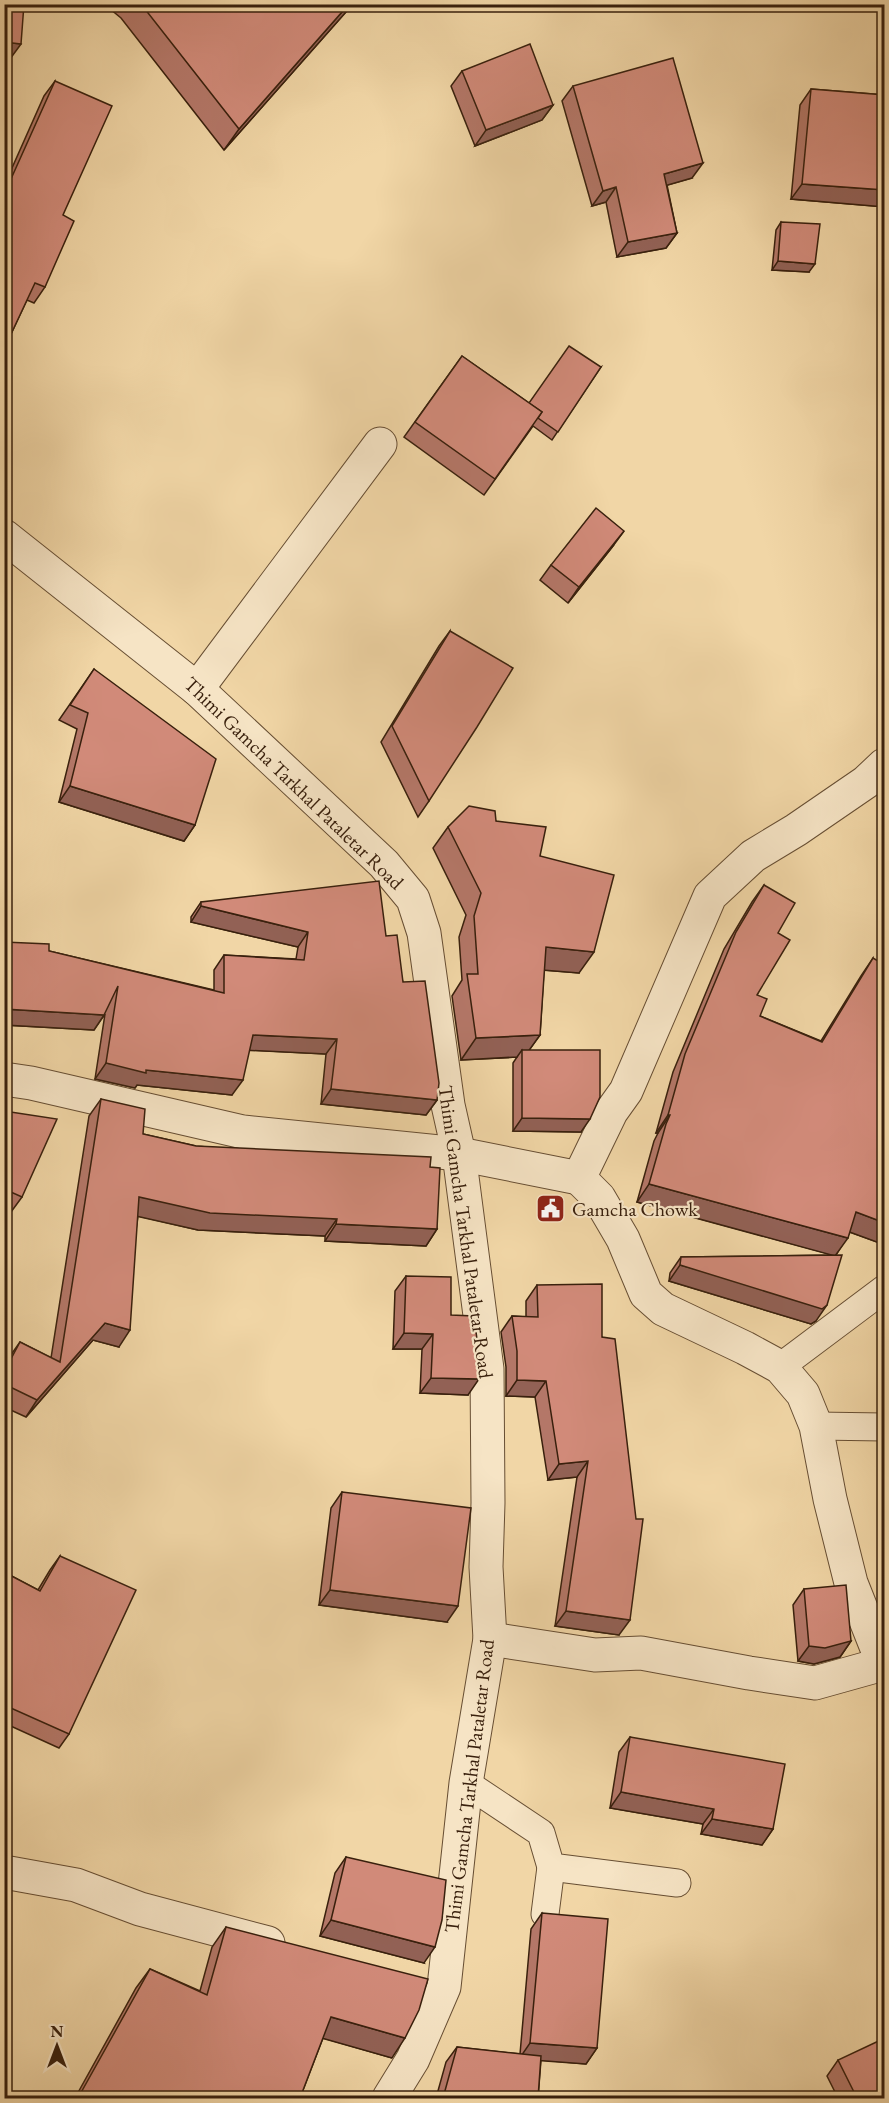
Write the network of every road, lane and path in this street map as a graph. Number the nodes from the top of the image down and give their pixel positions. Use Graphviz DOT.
graph roads {
  1 [pos="380,444"];
  2 [pos="4,536"];
  3 [pos="197,689"];
  4 [pos="885,765"];
  5 [pos="4,1079"];
  6 [pos="459,1154"];
  7 [pos="579,1178"];
  8 [pos="885,1289"];
  9 [pos="780,1367"];
  10 [pos="816,1426"];
  11 [pos="885,1427"];
  12 [pos="490,1639"];
  13 [pos="884,1665"];
  14 [pos="466,1783"];
  15 [pos="551,1867"];
  16 [pos="4,1872"];
  17 [pos="677,1883"];
  18 [pos="545,1914"];
  19 [pos="298,1950"];
  20 [pos="410,1979"];
  21 [pos="444,1987"];
  22 [pos="389,2098"];
  1 -- 3 [label="street"];
  2 -- 3 [label="street, Thimi Gamcha Tarkhal Pataletar Road"];
  3 -- 6 [label="street, Thimi Gamcha Tarkhal Pataletar Road"];
  4 -- 7 [label="street"];
  5 -- 6 [label="street"];
  6 -- 7 [label="street"];
  6 -- 12 [label="street, Thimi Gamcha Tarkhal Pataletar Road"];
  7 -- 9 [label="street"];
  8 -- 9 [label="lane"];
  9 -- 10 [label="street"];
  10 -- 11 [label="lane"];
  10 -- 13 [label="street"];
  12 -- 13 [label="street"];
  12 -- 14 [label="street, Thimi Gamcha Tarkhal Pataletar Road"];
  14 -- 15 [label="lane"];
  14 -- 21 [label="street, Thimi Gamcha Tarkhal Pataletar Road"];
  15 -- 17 [label="lane"];
  15 -- 18 [label="lane"];
  16 -- 19 [label="street"];
  20 -- 21 [label="street"];
  21 -- 22 [label="street, Thimi Gamcha Tarkhal Pataletar Road"];
}
